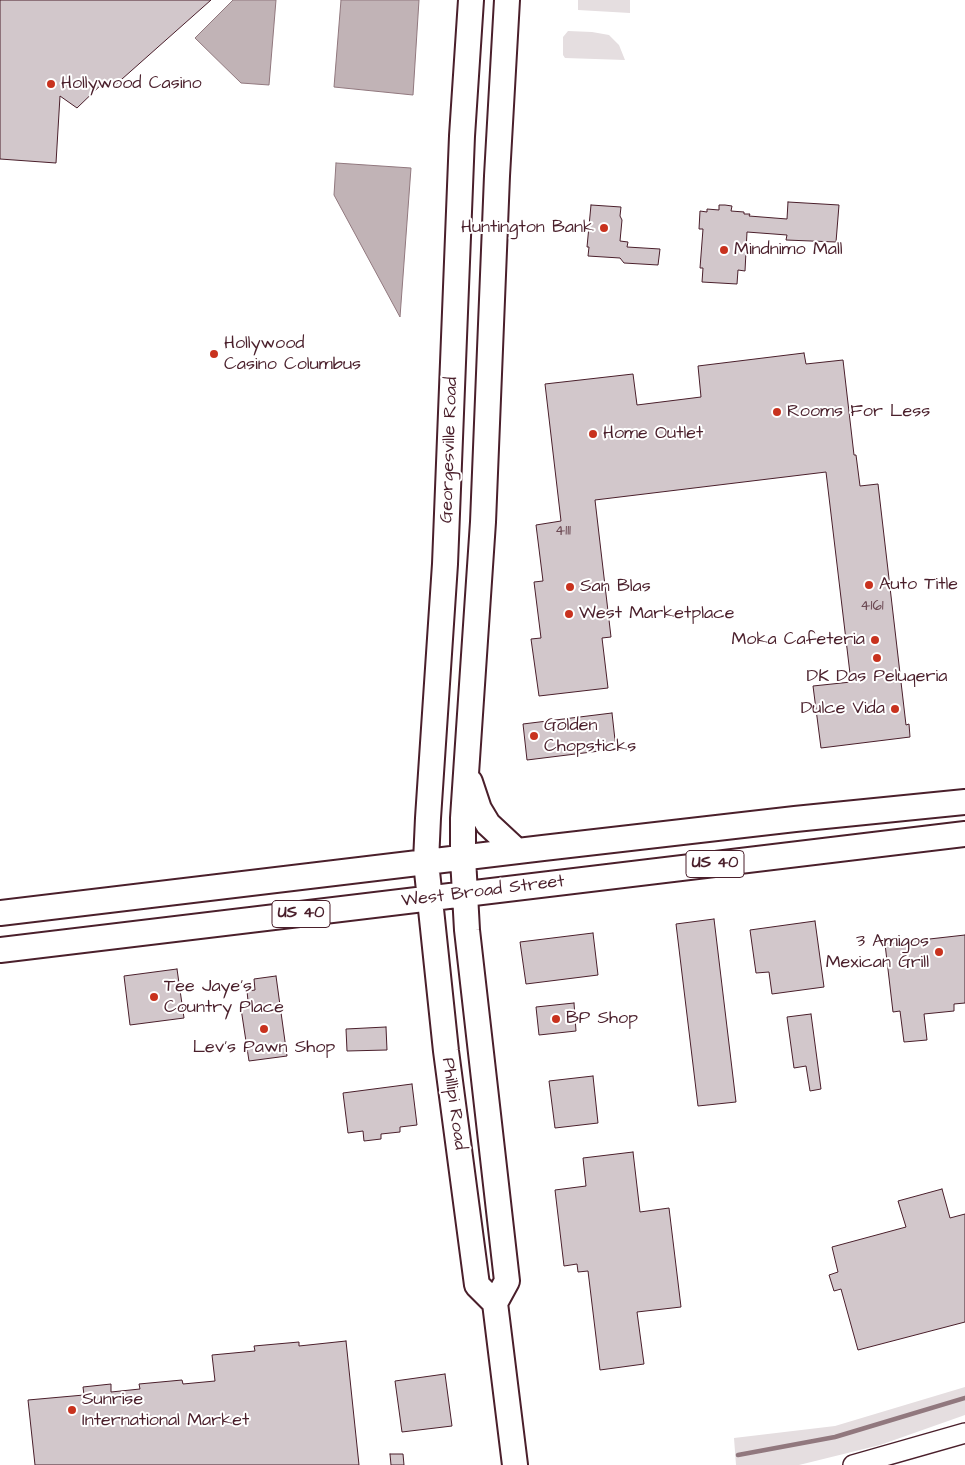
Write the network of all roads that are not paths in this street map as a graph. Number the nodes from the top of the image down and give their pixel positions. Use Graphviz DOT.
graph roads {
  1 [pos="471,0"];
  2 [pos="508,0"];
  3 [pos="466,771"];
  4 [pos="955,802"];
  5 [pos="960,830"];
  6 [pos="516,851"];
  7 [pos="462,858"];
  8 [pos="426,862"];
  9 [pos="688,868"];
  10 [pos="464,895"];
  11 [pos="430,899"];
  12 [pos="0,913"];
  13 [pos="0,950"];
  14 [pos="495,1303"];
  15 [pos="965,1433"];
  16 [pos="515,1465"];
  17 [pos="853,1465"];
  1 -- 8 [label="main road, Georgesville Road"];
  2 -- 3 [label="main road, Georgesville Road"];
  3 -- 6 [label="main road"];
  3 -- 7 [label="main road, Georgesville Road"];
  4 -- 6 [label="main road, West Broad Street / US 40"];
  4 -- 9 [label="main road"];
  5 -- 9 [label="main road, West Broad Street / US 40"];
  6 -- 7 [label="main road, West Broad Street / US 40"];
  7 -- 8 [label="main road, West Broad Street / US 40"];
  7 -- 10 [label="main road, Georgesville Road"];
  8 -- 11 [label="main road, Georgesville Road"];
  8 -- 12 [label="main road, West Broad Street / US 40"];
  9 -- 10 [label="main road, West Broad Street / US 40"];
  10 -- 11 [label="main road, West Broad Street / US 40"];
  10 -- 14 [label="main road, Phillipi Road"];
  11 -- 13 [label="main road, West Broad Street / US 40"];
  11 -- 14 [label="main road, Phillipi Road"];
  14 -- 16 [label="main road"];
  15 -- 17 [label="street"];
}
